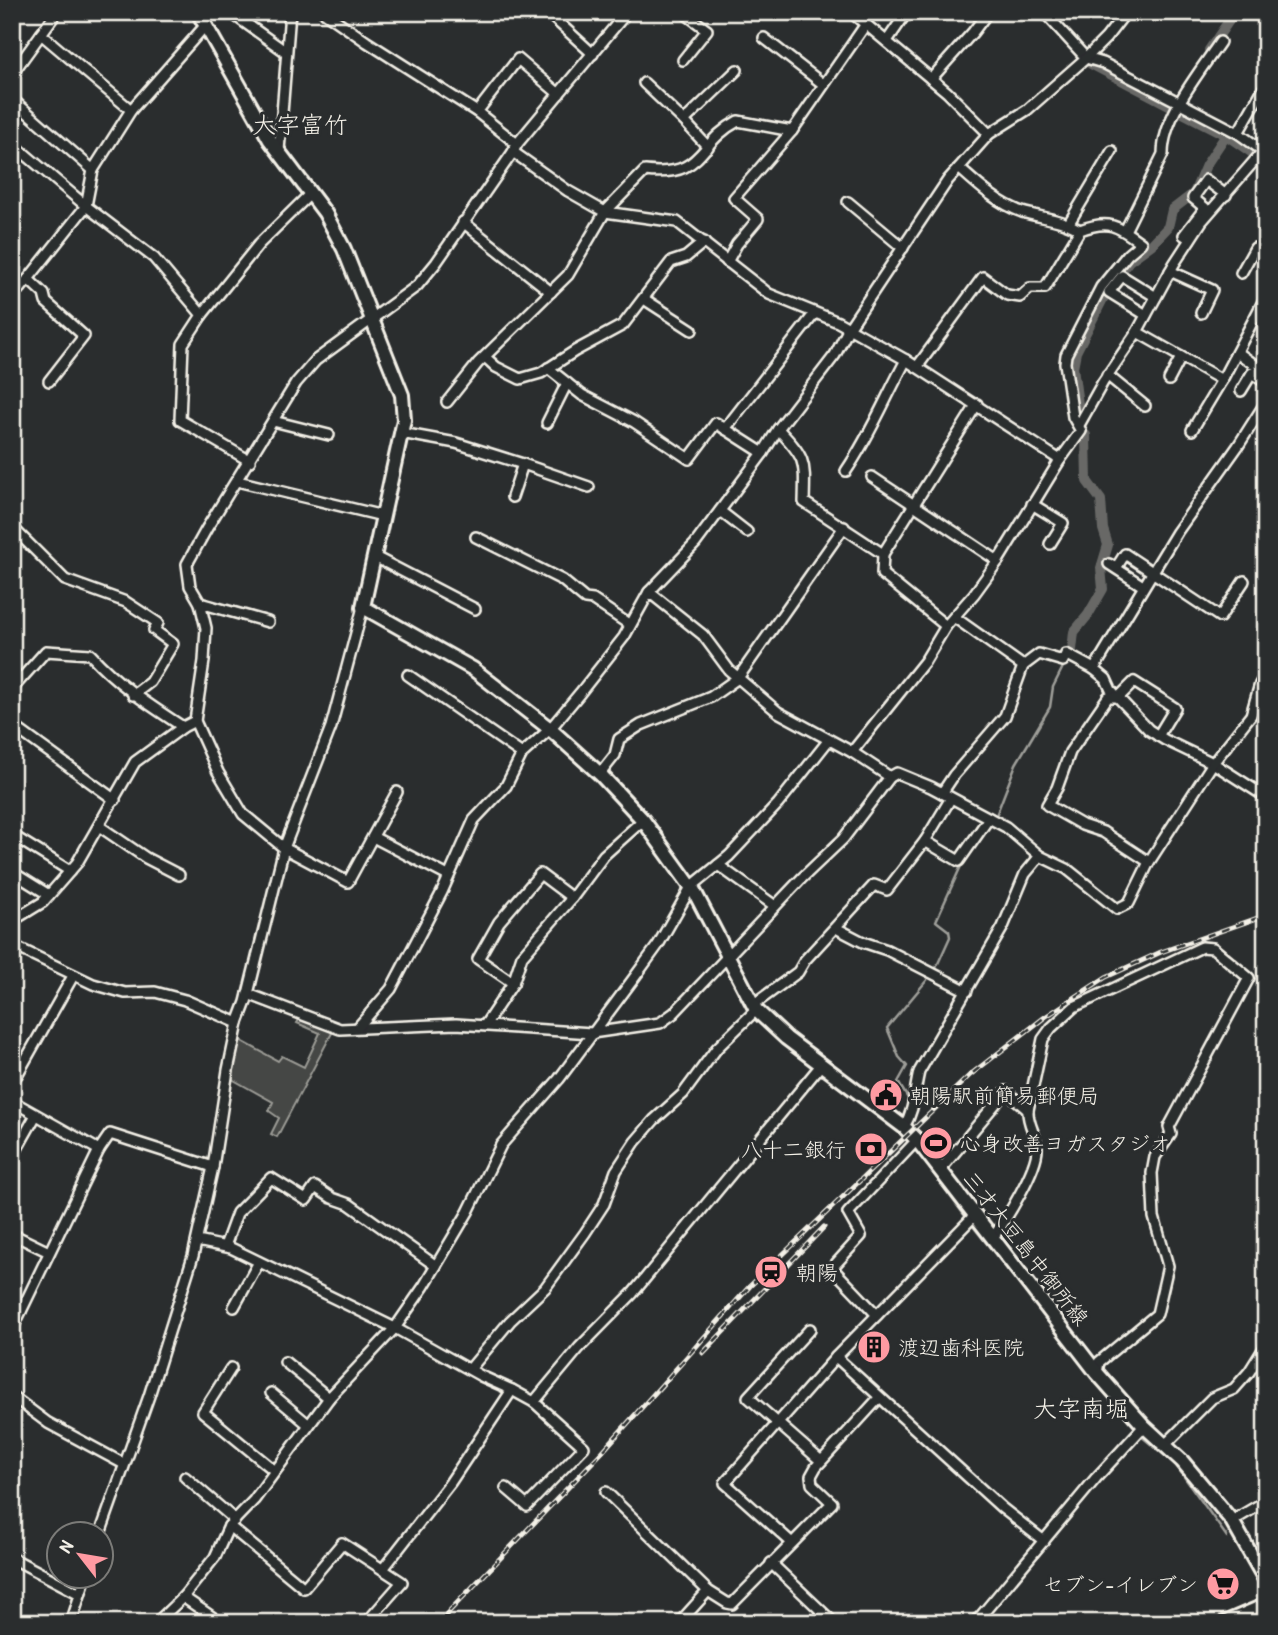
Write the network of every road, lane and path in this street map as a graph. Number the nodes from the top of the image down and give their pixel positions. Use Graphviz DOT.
graph roads {
  1 [pos="57,12"];
  2 [pos="198,12"];
  3 [pos="240,12"];
  4 [pos="290,12"];
  5 [pos="324,12"];
  6 [pos="547,12"];
  7 [pos="627,12"];
  8 [pos="683,12"];
  9 [pos="851,12"];
  10 [pos="907,12"];
  11 [pos="988,12"];
  12 [pos="1044,12"];
  13 [pos="1126,12"];
  14 [pos="866,24"];
  15 [pos="205,26"];
  16 [pos="41,34"];
  17 [pos="764,38"];
  18 [pos="887,41"];
  19 [pos="1220,43"];
  20 [pos="286,51"];
  21 [pos="593,54"];
  22 [pos="1086,58"];
  23 [pos="683,60"];
  24 [pos="737,70"];
  25 [pos="12,74"];
  26 [pos="931,79"];
  27 [pos="643,83"];
  28 [pos="822,84"];
  29 [pos="1266,84"];
  30 [pos="559,94"];
  31 [pos="12,99"];
  32 [pos="1178,104"];
  33 [pos="131,110"];
  34 [pos="477,112"];
  35 [pos="684,121"];
  36 [pos="792,131"];
  37 [pos="1238,133"];
  38 [pos="989,134"];
  39 [pos="12,143"];
  40 [pos="708,147"];
  41 [pos="515,148"];
  42 [pos="279,151"];
  43 [pos="1112,151"];
  44 [pos="1265,152"];
  45 [pos="959,168"];
  46 [pos="93,170"];
  47 [pos="311,193"];
  48 [pos="1226,195"];
  49 [pos="848,202"];
  50 [pos="86,206"];
  51 [pos="606,212"];
  52 [pos="463,222"];
  53 [pos="1069,223"];
  54 [pos="1080,230"];
  55 [pos="1125,231"];
  56 [pos="1190,239"];
  57 [pos="704,242"];
  58 [pos="903,248"];
  59 [pos="1266,250"];
  60 [pos="727,262"];
  61 [pos="1170,271"];
  62 [pos="1241,273"];
  63 [pos="12,279"];
  64 [pos="28,279"];
  65 [pos="551,292"];
  66 [pos="1266,296"];
  67 [pos="1156,297"];
  68 [pos="644,299"];
  69 [pos="815,313"];
  70 [pos="1201,313"];
  71 [pos="202,315"];
  72 [pos="1146,315"];
  73 [pos="373,319"];
  74 [pos="849,328"];
  75 [pos="692,330"];
  76 [pos="1137,332"];
  77 [pos="1237,352"];
  78 [pos="485,357"];
  79 [pos="1181,357"];
  80 [pos="906,360"];
  81 [pos="917,367"];
  82 [pos="548,368"];
  83 [pos="1266,373"];
  84 [pos="1107,375"];
  85 [pos="1169,380"];
  86 [pos="1222,380"];
  87 [pos="49,381"];
  88 [pos="567,383"];
  89 [pos="1266,383"];
  90 [pos="1241,391"];
  91 [pos="447,402"];
  92 [pos="1266,402"];
  93 [pos="976,404"];
  94 [pos="1145,406"];
  95 [pos="274,421"];
  96 [pos="547,423"];
  97 [pos="1079,425"];
  98 [pos="725,429"];
  99 [pos="778,429"];
  100 [pos="1192,430"];
  101 [pos="401,433"];
  102 [pos="329,435"];
  103 [pos="763,453"];
  104 [pos="1060,460"];
  105 [pos="250,461"];
  106 [pos="523,464"];
  107 [pos="846,471"];
  108 [pos="872,477"];
  109 [pos="237,481"];
  110 [pos="589,487"];
  111 [pos="512,497"];
  112 [pos="915,504"];
  113 [pos="1032,504"];
  114 [pos="720,511"];
  115 [pos="383,516"];
  116 [pos="12,527"];
  117 [pos="844,527"];
  118 [pos="747,532"];
  119 [pos="476,537"];
  120 [pos="1050,544"];
  121 [pos="883,554"];
  122 [pos="374,557"];
  123 [pos="998,561"];
  124 [pos="1152,572"];
  125 [pos="1244,582"];
  126 [pos="1143,586"];
  127 [pos="649,592"];
  128 [pos="200,603"];
  129 [pos="363,607"];
  130 [pos="475,609"];
  131 [pos="954,617"];
  132 [pos="268,622"];
  133 [pos="630,625"];
  134 [pos="946,626"];
  135 [pos="1023,666"];
  136 [pos="1094,669"];
  137 [pos="1266,674"];
  138 [pos="408,675"];
  139 [pos="738,678"];
  140 [pos="12,689"];
  141 [pos="133,695"];
  142 [pos="1119,697"];
  143 [pos="195,721"];
  144 [pos="12,725"];
  145 [pos="183,727"];
  146 [pos="550,729"];
  147 [pos="1158,736"];
  148 [pos="828,741"];
  149 [pos="852,752"];
  150 [pos="522,754"];
  151 [pos="1213,762"];
  152 [pos="600,774"];
  153 [pos="890,777"];
  154 [pos="397,792"];
  155 [pos="947,796"];
  156 [pos="1266,797"];
  157 [pos="115,800"];
  158 [pos="989,818"];
  159 [pos="643,820"];
  160 [pos="99,826"];
  161 [pos="12,835"];
  162 [pos="373,837"];
  163 [pos="925,841"];
  164 [pos="284,848"];
  165 [pos="1040,856"];
  166 [pos="1149,862"];
  167 [pos="718,865"];
  168 [pos="70,871"];
  169 [pos="12,872"];
  170 [pos="179,875"];
  171 [pos="448,876"];
  172 [pos="691,887"];
  173 [pos="49,895"];
  174 [pos="572,898"];
  175 [pos="775,906"];
  176 [pos="12,921"];
  177 [pos="836,928"];
  178 [pos="12,945"];
  179 [pos="728,955"];
  180 [pos="73,976"];
  181 [pos="513,983"];
  182 [pos="967,991"];
  183 [pos="247,994"];
  184 [pos="755,1007"];
  185 [pos="238,1023"];
  186 [pos="485,1025"];
  187 [pos="359,1026"];
  188 [pos="592,1033"];
  189 [pos="821,1065"];
  190 [pos="12,1077"];
  191 [pos="12,1101"];
  192 [pos="1028,1110"];
  193 [pos="36,1115"];
  194 [pos="904,1126"];
  195 [pos="917,1140"];
  196 [pos="99,1150"];
  197 [pos="12,1153"];
  198 [pos="213,1167"];
  199 [pos="941,1169"];
  200 [pos="974,1216"];
  201 [pos="12,1234"];
  202 [pos="992,1239"];
  203 [pos="197,1241"];
  204 [pos="225,1245"];
  205 [pos="49,1252"];
  206 [pos="259,1262"];
  207 [pos="436,1266"];
  208 [pos="12,1306"];
  209 [pos="234,1307"];
  210 [pos="21,1311"];
  211 [pos="877,1315"];
  212 [pos="395,1328"];
  213 [pos="810,1329"];
  214 [pos="12,1330"];
  215 [pos="1266,1345"];
  216 [pos="836,1357"];
  217 [pos="285,1362"];
  218 [pos="231,1368"];
  219 [pos="470,1369"];
  220 [pos="1097,1373"];
  221 [pos="512,1390"];
  222 [pos="271,1392"];
  223 [pos="12,1396"];
  224 [pos="329,1398"];
  225 [pos="879,1398"];
  226 [pos="534,1402"];
  227 [pos="777,1423"];
  228 [pos="309,1425"];
  229 [pos="1144,1426"];
  230 [pos="1165,1445"];
  231 [pos="821,1461"];
  232 [pos="124,1464"];
  233 [pos="275,1471"];
  234 [pos="185,1477"];
  235 [pos="506,1488"];
  236 [pos="606,1492"];
  237 [pos="1266,1501"];
  238 [pos="105,1520"];
  239 [pos="1232,1521"];
  240 [pos="232,1523"];
  241 [pos="1044,1541"];
  242 [pos="791,1542"];
  243 [pos="12,1558"];
  244 [pos="771,1563"];
  245 [pos="383,1569"];
  246 [pos="1266,1581"];
  247 [pos="81,1590"];
  248 [pos="708,1591"];
  249 [pos="80,1594"];
  250 [pos="183,1597"];
  251 [pos="1266,1605"];
  252 [pos="71,1623"];
  253 [pos="156,1623"];
  254 [pos="221,1623"];
  255 [pos="366,1623"];
  256 [pos="679,1623"];
  257 [pos="834,1623"];
  258 [pos="975,1623"];
  259 [pos="1224,1623"];
  1 -- 16 [label="street"];
  2 -- 15 [label="main road"];
  3 -- 20 [label="street"];
  4 -- 20 [label="street"];
  5 -- 34 [label="street"];
  6 -- 21 [label="street"];
  7 -- 21 [label="street"];
  8 -- 23 [label="street"];
  9 -- 14 [label="street"];
  10 -- 18 [label="street"];
  11 -- 26 [label="street"];
  12 -- 22 [label="street"];
  13 -- 22 [label="street"];
  14 -- 18 [label="street"];
  14 -- 28 [label="street"];
  15 -- 33 [label="street"];
  15 -- 42 [label="main road"];
  16 -- 25 [label="street"];
  16 -- 33 [label="street"];
  17 -- 28 [label="street"];
  18 -- 26 [label="street"];
  19 -- 32 [label="street"];
  20 -- 42 [label="street"];
  21 -- 30 [label="street"];
  22 -- 32 [label="street"];
  22 -- 38 [label="street"];
  24 -- 35 [label="street"];
  26 -- 38 [label="street"];
  27 -- 35 [label="street"];
  28 -- 36 [label="street"];
  29 -- 37 [label="street"];
  30 -- 34 [label="street"];
  30 -- 41 [label="street"];
  31 -- 46 [label="street"];
  32 -- 37 [label="street"];
  32 -- 55 [label="street"];
  33 -- 46 [label="street"];
  34 -- 41 [label="street"];
  35 -- 40 [label="street"];
  36 -- 40 [label="street"];
  36 -- 60 [label="street"];
  37 -- 44 [label="street"];
  38 -- 45 [label="street"];
  39 -- 50 [label="street"];
  40 -- 51 [label="street"];
  41 -- 51 [label="street"];
  41 -- 52 [label="street"];
  42 -- 47 [label="main road"];
  43 -- 53 [label="street"];
  44 -- 48 [label="street"];
  45 -- 53 [label="street"];
  45 -- 58 [label="street"];
  46 -- 50 [label="street"];
  47 -- 71 [label="street"];
  47 -- 73 [label="main road"];
  48 -- 56 [label="street"];
  48 -- 56 [label="street"];
  49 -- 58 [label="street"];
  50 -- 64 [label="street"];
  50 -- 71 [label="street"];
  51 -- 57 [label="street"];
  51 -- 65 [label="street"];
  52 -- 65 [label="street"];
  52 -- 73 [label="street"];
  53 -- 54 [label="street"];
  54 -- 55 [label="street"];
  54 -- 81 [label="street"];
  55 -- 97 [label="street"];
  56 -- 61 [label="street"];
  57 -- 60 [label="street"];
  57 -- 68 [label="street"];
  58 -- 74 [label="street"];
  59 -- 62 [label="street"];
  60 -- 69 [label="street"];
  61 -- 67 [label="street"];
  61 -- 70 [label="street"];
  63 -- 64 [label="street"];
  64 -- 87 [label="street"];
  65 -- 78 [label="street"];
  66 -- 77 [label="street"];
  67 -- 72 [label="street"];
  67 -- 72 [label="street"];
  68 -- 75 [label="street"];
  68 -- 82 [label="street"];
  69 -- 74 [label="street"];
  69 -- 98 [label="street"];
  71 -- 105 [label="street"];
  72 -- 76 [label="street"];
  73 -- 95 [label="street"];
  73 -- 101 [label="main road"];
  74 -- 80 [label="street"];
  74 -- 99 [label="street"];
  76 -- 79 [label="street"];
  76 -- 84 [label="street"];
  77 -- 83 [label="street"];
  77 -- 86 [label="street"];
  78 -- 82 [label="street"];
  78 -- 91 [label="street"];
  79 -- 85 [label="street"];
  79 -- 86 [label="street"];
  80 -- 81 [label="street"];
  80 -- 107 [label="street"];
  81 -- 93 [label="street"];
  82 -- 88 [label="street"];
  84 -- 94 [label="street"];
  84 -- 97 [label="street"];
  86 -- 100 [label="street"];
  88 -- 96 [label="street"];
  88 -- 98 [label="street"];
  89 -- 90 [label="street"];
  92 -- 124 [label="street"];
  93 -- 104 [label="street"];
  93 -- 112 [label="street"];
  95 -- 102 [label="street"];
  95 -- 105 [label="street"];
  97 -- 104 [label="street"];
  98 -- 103 [label="street"];
  99 -- 103 [label="street"];
  99 -- 117 [label="street"];
  101 -- 106 [label="street"];
  101 -- 115 [label="main road"];
  103 -- 114 [label="street"];
  104 -- 113 [label="street"];
  105 -- 109 [label="street"];
  106 -- 110 [label="street"];
  106 -- 111 [label="street"];
  108 -- 112 [label="street"];
  109 -- 115 [label="street"];
  109 -- 128 [label="street"];
  112 -- 121 [label="street"];
  112 -- 123 [label="street"];
  113 -- 120 [label="street"];
  113 -- 123 [label="street"];
  114 -- 118 [label="street"];
  114 -- 127 [label="street"];
  115 -- 122 [label="main road"];
  116 -- 141 [label="street"];
  117 -- 121 [label="street"];
  117 -- 139 [label="street"];
  119 -- 133 [label="street"];
  121 -- 134 [label="street"];
  122 -- 129 [label="main road"];
  122 -- 130 [label="street"];
  123 -- 131 [label="street"];
  124 -- 125 [label="street"];
  124 -- 126 [label="street"];
  124 -- 126 [label="street"];
  126 -- 136 [label="street"];
  127 -- 133 [label="street"];
  127 -- 139 [label="street"];
  128 -- 132 [label="street"];
  128 -- 143 [label="street"];
  129 -- 146 [label="main road, 三才大豆島中御所線"];
  129 -- 164 [label="street"];
  131 -- 134 [label="street"];
  131 -- 135 [label="street"];
  133 -- 146 [label="street"];
  134 -- 149 [label="street"];
  135 -- 136 [label="street"];
  135 -- 155 [label="street"];
  136 -- 142 [label="street"];
  137 -- 151 [label="street"];
  138 -- 150 [label="street"];
  139 -- 148 [label="street"];
  139 -- 152 [label="street"];
  140 -- 141 [label="street"];
  141 -- 145 [label="street"];
  142 -- 147 [label="street"];
  142 -- 147 [label="street"];
  142 -- 166 [label="street"];
  143 -- 145 [label="street"];
  143 -- 164 [label="street"];
  144 -- 157 [label="street"];
  145 -- 157 [label="street"];
  146 -- 150 [label="street"];
  146 -- 152 [label="main road, 三才大豆島中御所線"];
  147 -- 151 [label="street"];
  148 -- 149 [label="street"];
  148 -- 167 [label="street"];
  149 -- 153 [label="street"];
  150 -- 171 [label="street"];
  151 -- 156 [label="street"];
  151 -- 166 [label="street"];
  152 -- 159 [label="main road, 三才大豆島中御所線"];
  153 -- 155 [label="street"];
  153 -- 175 [label="street"];
  154 -- 162 [label="street"];
  155 -- 158 [label="street"];
  155 -- 163 [label="street"];
  157 -- 160 [label="street"];
  158 -- 163 [label="street"];
  158 -- 165 [label="street"];
  159 -- 172 [label="main road, 三才大豆島中御所線"];
  159 -- 174 [label="street"];
  160 -- 168 [label="street"];
  160 -- 170 [label="street"];
  161 -- 168 [label="street"];
  162 -- 164 [label="street"];
  162 -- 171 [label="street"];
  163 -- 177 [label="street"];
  164 -- 183 [label="street"];
  165 -- 166 [label="street"];
  165 -- 182 [label="street"];
  167 -- 172 [label="street"];
  167 -- 175 [label="street"];
  168 -- 173 [label="street"];
  169 -- 173 [label="street"];
  171 -- 187 [label="street"];
  172 -- 179 [label="main road, 三才大豆島中御所線"];
  172 -- 188 [label="street"];
  173 -- 176 [label="street"];
  174 -- 181 [label="street"];
  174 -- 181 [label="street"];
  175 -- 179 [label="street"];
  177 -- 182 [label="street"];
  177 -- 184 [label="street"];
  178 -- 180 [label="street"];
  179 -- 184 [label="main road, 三才大豆島中御所線"];
  179 -- 188 [label="street"];
  180 -- 185 [label="street"];
  180 -- 190 [label="street"];
  181 -- 186 [label="street"];
  182 -- 194 [label="street"];
  183 -- 185 [label="street"];
  183 -- 187 [label="street"];
  184 -- 189 [label="main road, 三才大豆島中御所線"];
  184 -- 219 [label="street"];
  185 -- 198 [label="street"];
  186 -- 187 [label="street"];
  186 -- 188 [label="street"];
  188 -- 207 [label="street"];
  189 -- 194 [label="main road, 三才大豆島中御所線"];
  189 -- 226 [label="street"];
  191 -- 193 [label="street"];
  192 -- 199 [label="street"];
  192 -- 202 [label="street"];
  192 -- 220 [label="street"];
  193 -- 196 [label="street"];
  193 -- 197 [label="street"];
  194 -- 195 [label="main road, 三才大豆島中御所線"];
  195 -- 199 [label="main road, 三才大豆島中御所線"];
  195 -- 211 [label="street"];
  196 -- 198 [label="street"];
  196 -- 205 [label="street"];
  198 -- 203 [label="street"];
  199 -- 200 [label="main road, 三才大豆島中御所線"];
  200 -- 202 [label="main road, 三才大豆島中御所線"];
  200 -- 211 [label="street"];
  201 -- 205 [label="street"];
  202 -- 220 [label="main road, 三才大豆島中御所線"];
  203 -- 204 [label="street"];
  203 -- 232 [label="street"];
  204 -- 206 [label="street"];
  204 -- 207 [label="street"];
  205 -- 210 [label="street"];
  206 -- 209 [label="street"];
  206 -- 212 [label="street"];
  207 -- 212 [label="street"];
  208 -- 210 [label="street"];
  210 -- 214 [label="street"];
  211 -- 216 [label="street"];
  212 -- 219 [label="street"];
  212 -- 224 [label="street"];
  213 -- 227 [label="street"];
  215 -- 230 [label="street"];
  216 -- 225 [label="street"];
  216 -- 227 [label="street"];
  217 -- 224 [label="street"];
  218 -- 233 [label="street"];
  219 -- 221 [label="street"];
  220 -- 229 [label="main road, 三才大豆島中御所線"];
  221 -- 226 [label="street"];
  221 -- 245 [label="street"];
  222 -- 228 [label="street"];
  223 -- 232 [label="street"];
  224 -- 228 [label="street"];
  225 -- 231 [label="street"];
  225 -- 241 [label="street"];
  226 -- 235 [label="street"];
  227 -- 231 [label="street"];
  227 -- 242 [label="street"];
  228 -- 233 [label="street"];
  229 -- 230 [label="main road, 三才大豆島中御所線"];
  229 -- 241 [label="street"];
  230 -- 239 [label="main road, 三才大豆島中御所線"];
  231 -- 242 [label="street"];
  232 -- 238 [label="street"];
  233 -- 240 [label="street"];
  234 -- 240 [label="street"];
  236 -- 248 [label="street"];
  237 -- 239 [label="street"];
  239 -- 246 [label="main road, 三才大豆島中御所線"];
  240 -- 245 [label="street"];
  240 -- 250 [label="street"];
  241 -- 258 [label="street"];
  242 -- 244 [label="street"];
  243 -- 249 [label="street"];
  244 -- 248 [label="street"];
  244 -- 257 [label="street"];
  245 -- 255 [label="street"];
  247 -- 249 [label="street"];
  248 -- 256 [label="street"];
  249 -- 252 [label="street"];
  250 -- 253 [label="street"];
  250 -- 254 [label="street"];
  251 -- 259 [label="main road"];
}
